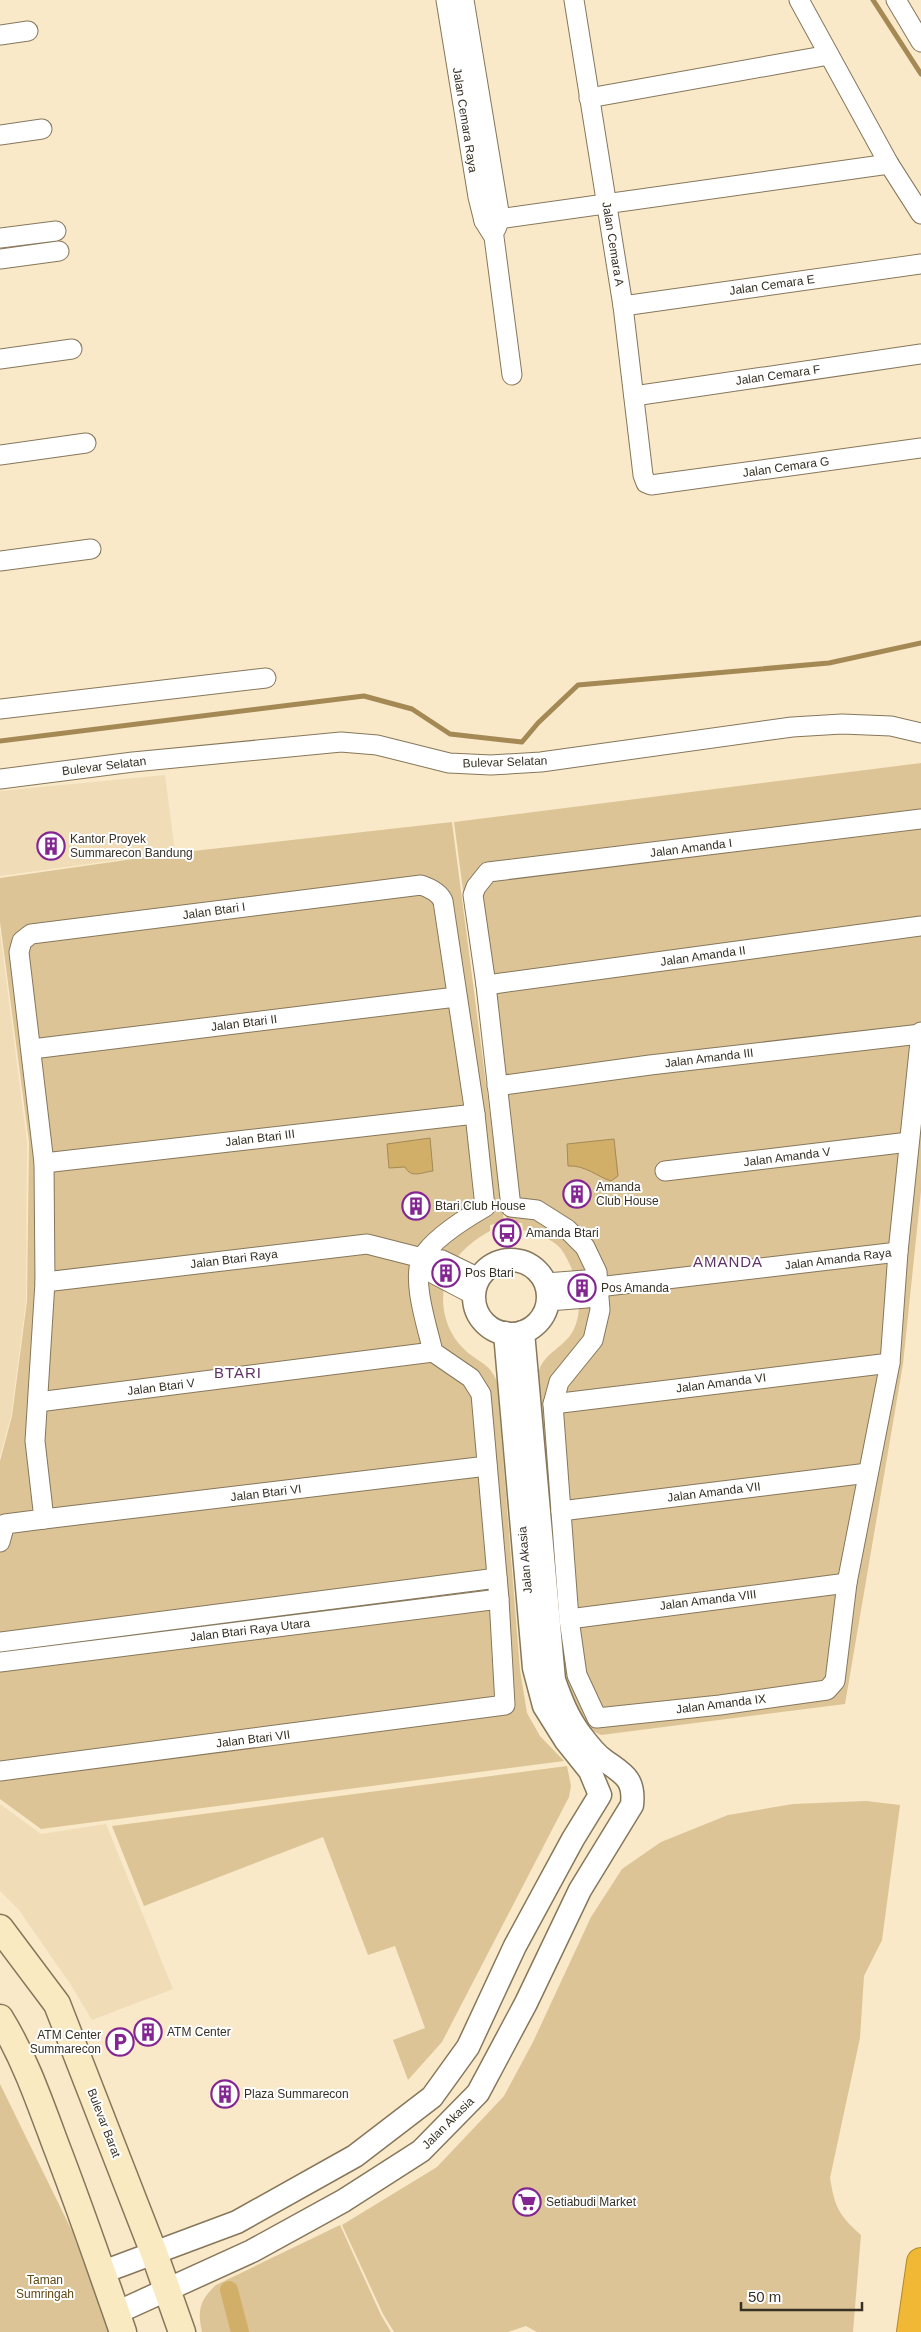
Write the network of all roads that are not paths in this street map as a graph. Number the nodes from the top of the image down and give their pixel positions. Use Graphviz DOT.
graph roads {
  1 [pos="446,0"];
  2 [pos="464,0"];
  3 [pos="574,0"];
  4 [pos="798,0"];
  5 [pos="896,0"];
  6 [pos="28,31"];
  7 [pos="0,35"];
  8 [pos="921,42"];
  9 [pos="829,55"];
  10 [pos="589,98"];
  11 [pos="42,129"];
  12 [pos="0,135"];
  13 [pos="889,164"];
  14 [pos="606,203"];
  15 [pos="921,214"];
  16 [pos="493,225"];
  17 [pos="56,231"];
  18 [pos="0,238"];
  19 [pos="59,251"];
  20 [pos="0,259"];
  21 [pos="921,264"];
  22 [pos="622,306"];
  23 [pos="72,349"];
  24 [pos="921,354"];
  25 [pos="0,360"];
  26 [pos="512,374"];
  27 [pos="634,396"];
  28 [pos="86,443"];
  29 [pos="921,448"];
  30 [pos="0,455"];
  31 [pos="651,485"];
  32 [pos="90,549"];
  33 [pos="0,561"];
  34 [pos="266,678"];
  35 [pos="0,709"];
  36 [pos="921,733"];
  37 [pos="0,779"];
  38 [pos="921,819"];
  39 [pos="921,926"];
  40 [pos="486,985"];
  41 [pos="456,997"];
  42 [pos="921,1033"];
  43 [pos="32,1049"];
  44 [pos="497,1086"];
  45 [pos="475,1114"];
  46 [pos="909,1142"];
  47 [pos="44,1163"];
  48 [pos="665,1171"];
  49 [pos="898,1252"];
  50 [pos="422,1258"];
  51 [pos="45,1282"];
  52 [pos="477,1286"];
  53 [pos="598,1287"];
  54 [pos="547,1292"];
  55 [pos="514,1332"];
  56 [pos="433,1352"];
  57 [pos="890,1363"];
  58 [pos="38,1402"];
  59 [pos="553,1404"];
  60 [pos="487,1466"];
  61 [pos="868,1473"];
  62 [pos="561,1511"];
  63 [pos="44,1519"];
  64 [pos="0,1542"];
  65 [pos="497,1578"];
  66 [pos="847,1583"];
  67 [pos="499,1599"];
  68 [pos="569,1619"];
  69 [pos="0,1642"];
  70 [pos="0,1662"];
  71 [pos="596,1765"];
  72 [pos="0,1771"];
  73 [pos="600,1795"];
  74 [pos="634,1807"];
  75 [pos="0,1928"];
  76 [pos="0,2018"];
  77 [pos="154,2253"];
  78 [pos="921,2262"];
  79 [pos="103,2272"];
  80 [pos="167,2290"];
  81 [pos="120,2322"];
  82 [pos="182,2332"];
  83 [pos="911,2332"];
  1 -- 16 [label="street, Jalan Cemara Raya"];
  2 -- 16 [label="street, Jalan Cemara Raya"];
  3 -- 10 [label="street, Jalan Cemara A"];
  4 -- 9 [label="street"];
  5 -- 8 [label="street"];
  6 -- 7 [label="street"];
  9 -- 10 [label="street"];
  9 -- 13 [label="street"];
  10 -- 14 [label="street, Jalan Cemara A"];
  11 -- 12 [label="street"];
  13 -- 14 [label="street"];
  13 -- 15 [label="street"];
  14 -- 16 [label="street"];
  14 -- 22 [label="street, Jalan Cemara A"];
  16 -- 26 [label="street, Jalan Cemara Raya"];
  17 -- 18 [label="street"];
  19 -- 20 [label="street"];
  21 -- 22 [label="street, Jalan Cemara E"];
  22 -- 27 [label="street, Jalan Cemara A"];
  23 -- 25 [label="street"];
  24 -- 27 [label="street, Jalan Cemara F"];
  27 -- 31 [label="street, Jalan Cemara A"];
  28 -- 30 [label="street"];
  29 -- 31 [label="street, Jalan Cemara G"];
  32 -- 33 [label="street"];
  34 -- 35 [label="street"];
  36 -- 37 [label="street, Bulevar Selatan"];
  38 -- 40 [label="street, Jalan Amanda I"];
  39 -- 40 [label="street, Jalan Amanda II"];
  40 -- 44 [label="street"];
  41 -- 43 [label="street, Jalan Btari II"];
  41 -- 43 [label="street, Jalan Btari I"];
  41 -- 45 [label="street"];
  42 -- 44 [label="street, Jalan Amanda III"];
  42 -- 46 [label="street"];
  43 -- 47 [label="street"];
  44 -- 53 [label="street"];
  45 -- 47 [label="street, Jalan Btari III"];
  45 -- 50 [label="street"];
  46 -- 48 [label="street, Jalan Amanda V"];
  46 -- 49 [label="street"];
  47 -- 51 [label="street"];
  49 -- 53 [label="street, Jalan Amanda Raya"];
  49 -- 57 [label="street"];
  50 -- 51 [label="street, Jalan Btari Raya"];
  50 -- 52 [label="street, Jalan Btari Raya"];
  50 -- 56 [label="street"];
  51 -- 58 [label="street"];
  52 -- 54 [label="street"];
  52 -- 55 [label="street"];
  53 -- 54 [label="street"];
  53 -- 59 [label="street"];
  54 -- 55 [label="street"];
  55 -- 71 [label="street, Jalan Akasia"];
  56 -- 58 [label="street, Jalan Btari V"];
  56 -- 60 [label="street"];
  57 -- 59 [label="street, Jalan Amanda VI"];
  57 -- 61 [label="street"];
  58 -- 63 [label="street"];
  59 -- 62 [label="street"];
  60 -- 63 [label="street, Jalan Btari VI"];
  60 -- 65 [label="street"];
  61 -- 62 [label="street, Jalan Amanda VII"];
  61 -- 66 [label="street"];
  62 -- 68 [label="street"];
  63 -- 64 [label="street, Jalan Btari VI"];
  65 -- 67 [label="street"];
  65 -- 69 [label="street, Jalan Btari Raya Utara"];
  66 -- 68 [label="street, Jalan Amanda VIII"];
  66 -- 68 [label="street, Jalan Amanda IX"];
  67 -- 70 [label="street, Jalan Btari Raya Utara"];
  67 -- 72 [label="street, Jalan Btari VII"];
  71 -- 73 [label="street, Jalan Akasia"];
  71 -- 74 [label="street, Jalan Akasia"];
  73 -- 74 [label="street, Jalan Akasia"];
  73 -- 77 [label="street"];
  74 -- 80 [label="street, Jalan Akasia"];
  75 -- 77 [label="main road, Bulevar Barat"];
  76 -- 79 [label="main road"];
  77 -- 79 [label="street"];
  77 -- 80 [label="main road, Bulevar Barat"];
  78 -- 83 [label="highway"];
  79 -- 81 [label="main road"];
  80 -- 81 [label="street, Jalan Akasia"];
  80 -- 82 [label="main road, Bulevar Barat"];
}
